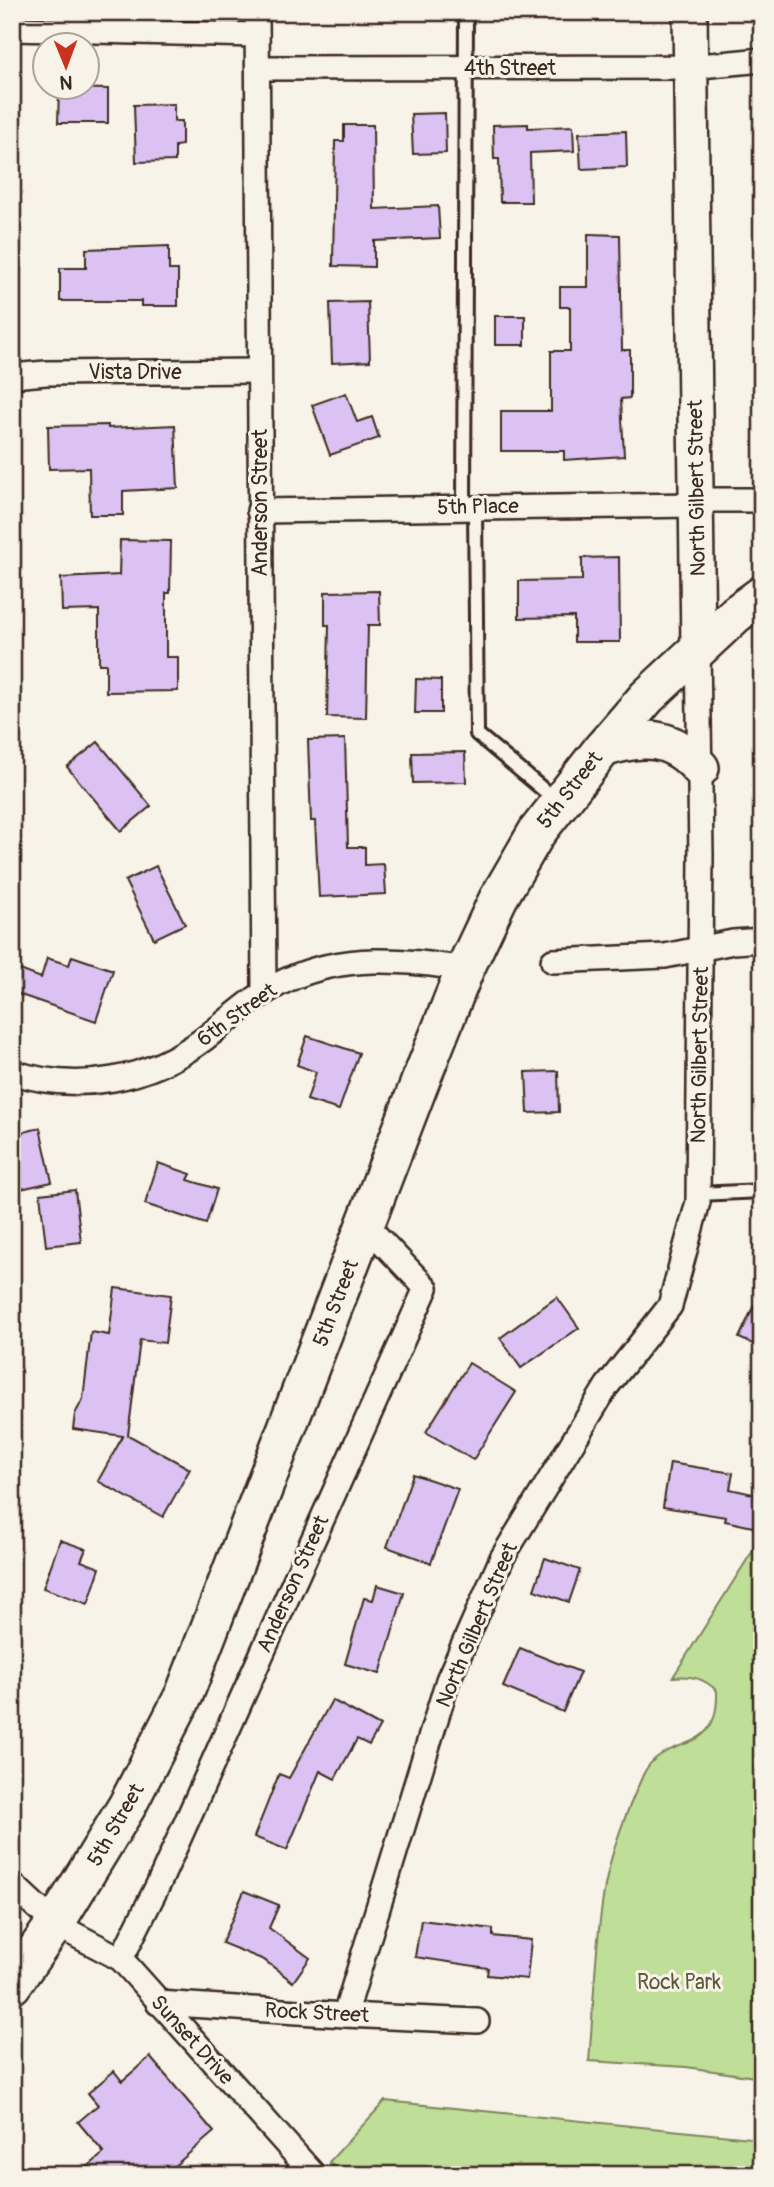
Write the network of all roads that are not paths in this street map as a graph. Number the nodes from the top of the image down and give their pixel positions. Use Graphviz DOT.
graph roads {
  1 [pos="466,12"];
  2 [pos="690,12"];
  3 [pos="257,24"];
  4 [pos="12,29"];
  5 [pos="762,60"];
  6 [pos="690,67"];
  7 [pos="258,68"];
  8 [pos="466,69"];
  9 [pos="259,371"];
  10 [pos="12,376"];
  11 [pos="762,500"];
  12 [pos="696,503"];
  13 [pos="470,507"];
  14 [pos="259,511"];
  15 [pos="762,595"];
  16 [pos="762,620"];
  17 [pos="698,648"];
  18 [pos="603,748"];
  19 [pos="700,768"];
  20 [pos="560,803"];
  21 [pos="762,940"];
  22 [pos="701,949"];
  23 [pos="554,961"];
  24 [pos="465,969"];
  25 [pos="264,993"];
  26 [pos="12,1072"];
  27 [pos="762,1191"];
  28 [pos="698,1194"];
  29 [pos="366,1225"];
  30 [pos="12,1884"];
  31 [pos="55,1924"];
  32 [pos="121,1959"];
  33 [pos="12,1985"];
  34 [pos="158,2003"];
  35 [pos="345,2015"];
  36 [pos="477,2021"];
  37 [pos="314,2175"];
  1 -- 8 [label="lane"];
  2 -- 6 [label="street, North Gilbert Street"];
  3 -- 4 [label="street"];
  3 -- 7 [label="street, Anderson Street"];
  5 -- 6 [label="street, 4th Street"];
  6 -- 8 [label="street, 4th Street"];
  6 -- 12 [label="street, North Gilbert Street"];
  7 -- 8 [label="street, 4th Street"];
  7 -- 9 [label="street, Anderson Street"];
  8 -- 13 [label="lane"];
  9 -- 10 [label="street, Vista Drive"];
  9 -- 14 [label="street, Anderson Street"];
  11 -- 12 [label="street, 5th Place"];
  12 -- 13 [label="street, 5th Place"];
  12 -- 17 [label="street, North Gilbert Street"];
  13 -- 14 [label="street, 5th Place"];
  13 -- 20 [label="lane"];
  14 -- 25 [label="street, Anderson Street"];
  15 -- 17 [label="main road, 5th Street"];
  16 -- 17 [label="main road, 5th Street"];
  17 -- 18 [label="main road, 5th Street"];
  17 -- 19 [label="street, North Gilbert Street"];
  18 -- 19 [label="main road"];
  18 -- 20 [label="main road, 5th Street"];
  19 -- 22 [label="street, North Gilbert Street"];
  20 -- 24 [label="main road, 5th Street"];
  21 -- 22 [label="street"];
  22 -- 23 [label="street"];
  22 -- 28 [label="street, North Gilbert Street"];
  24 -- 25 [label="street, 6th Street"];
  24 -- 29 [label="main road, 5th Street"];
  25 -- 26 [label="street, 6th Street"];
  27 -- 28 [label="lane"];
  28 -- 35 [label="street, North Gilbert Street"];
  29 -- 31 [label="main road, 5th Street"];
  29 -- 32 [label="street, Anderson Street"];
  30 -- 31 [label="street"];
  31 -- 32 [label="street, Sunset Drive"];
  31 -- 33 [label="main road, 5th Street"];
  32 -- 34 [label="street, Sunset Drive"];
  34 -- 35 [label="street, Rock Street"];
  34 -- 37 [label="street, Sunset Drive"];
  35 -- 36 [label="street, Rock Street"];
}
